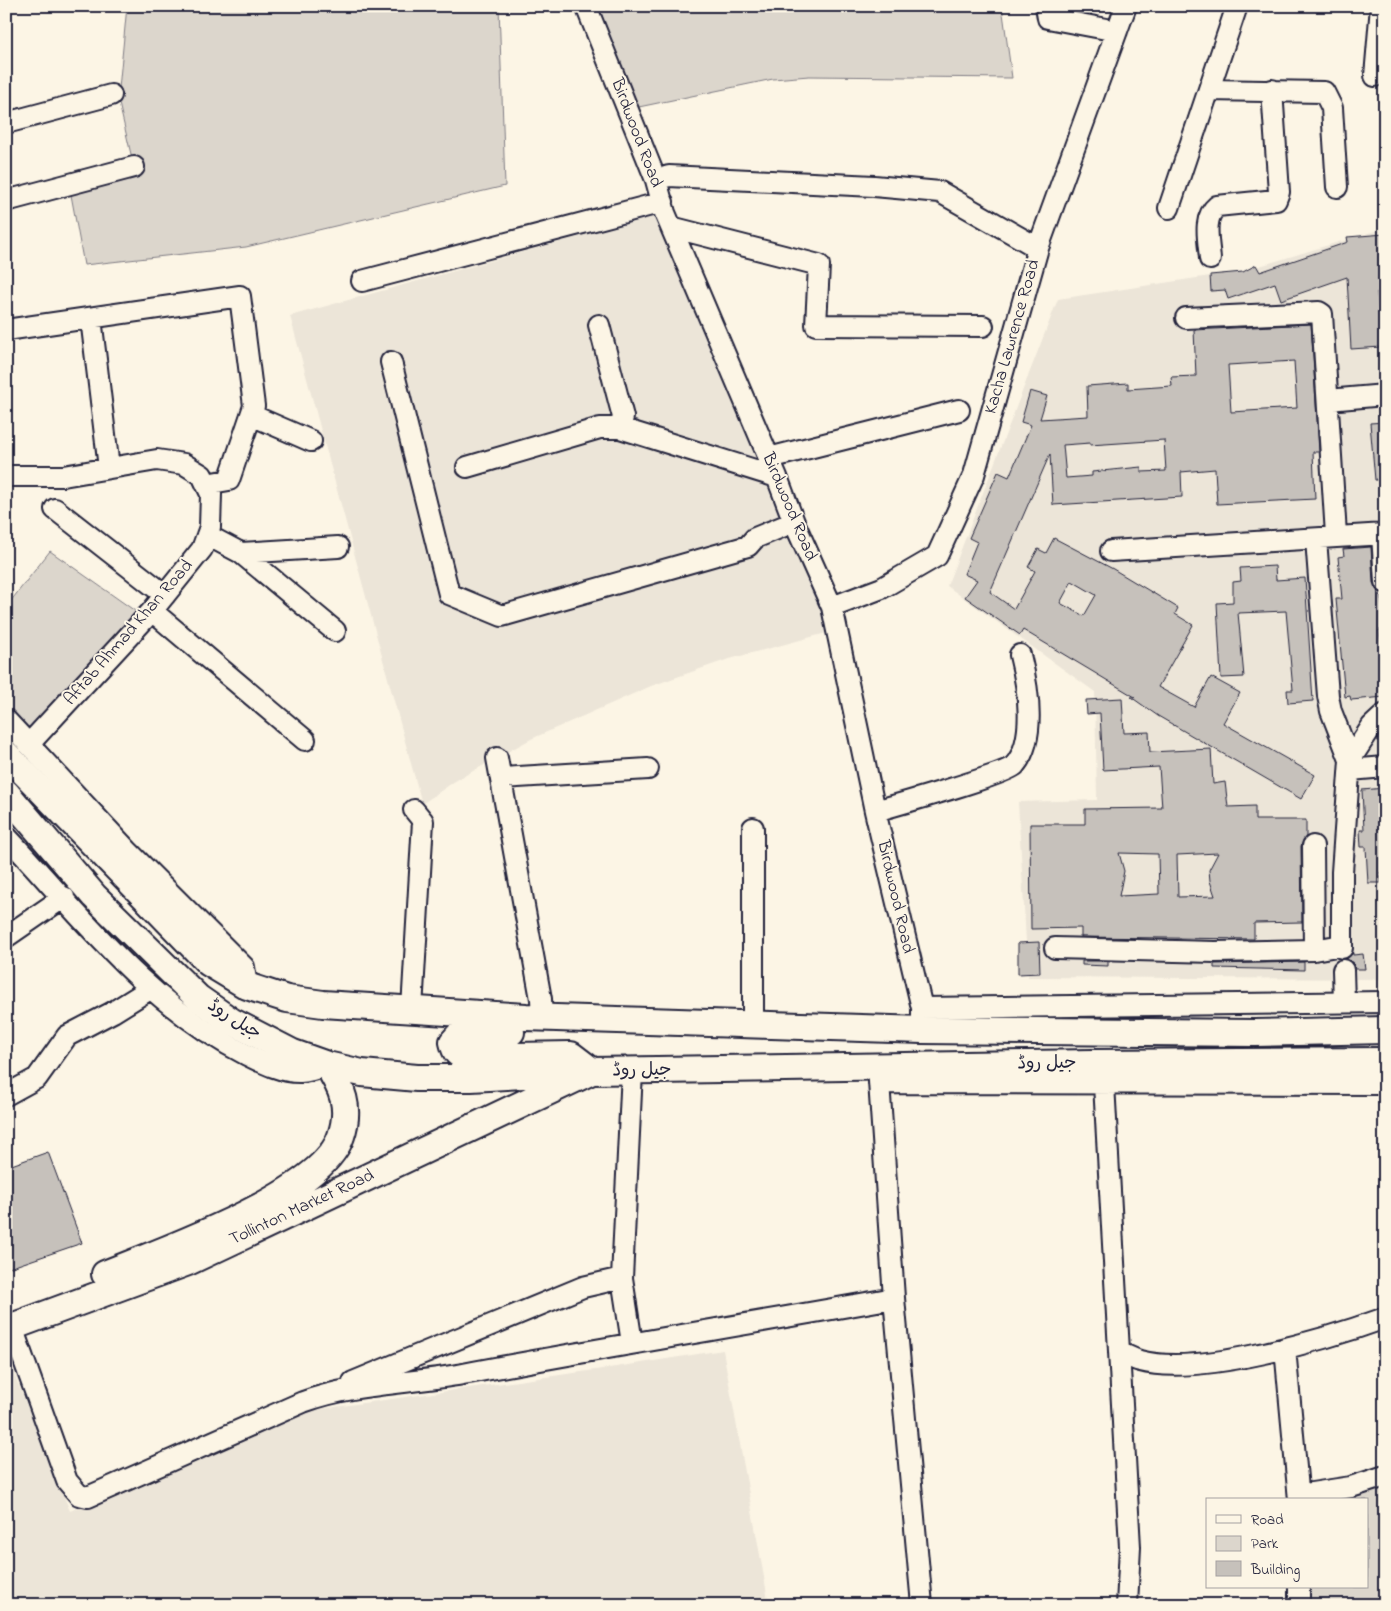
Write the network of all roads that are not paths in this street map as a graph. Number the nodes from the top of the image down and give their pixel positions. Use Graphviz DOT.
graph roads {
  1 [pos="586,6"];
  2 [pos="1046,6"];
  3 [pos="1126,6"];
  4 [pos="1237,6"];
  5 [pos="1380,6"];
  6 [pos="1118,30"];
  7 [pos="1375,76"];
  8 [pos="1209,90"];
  9 [pos="1272,90"];
  10 [pos="111,95"];
  11 [pos="6,123"];
  12 [pos="134,167"];
  13 [pos="656,180"];
  14 [pos="1336,187"];
  15 [pos="6,201"];
  16 [pos="663,202"];
  17 [pos="1169,208"];
  18 [pos="671,227"];
  19 [pos="1038,248"];
  20 [pos="1210,259"];
  21 [pos="362,281"];
  22 [pos="91,318"];
  23 [pos="1186,318"];
  24 [pos="599,325"];
  25 [pos="983,326"];
  26 [pos="6,330"];
  27 [pos="392,362"];
  28 [pos="1385,395"];
  29 [pos="1328,400"];
  30 [pos="960,410"];
  31 [pos="251,415"];
  32 [pos="620,428"];
  33 [pos="312,441"];
  34 [pos="769,458"];
  35 [pos="468,467"];
  36 [pos="109,468"];
  37 [pos="6,476"];
  38 [pos="777,477"];
  39 [pos="206,484"];
  40 [pos="56,509"];
  41 [pos="794,522"];
  42 [pos="1383,534"];
  43 [pos="207,535"];
  44 [pos="1336,536"];
  45 [pos="1316,539"];
  46 [pos="338,547"];
  47 [pos="1111,551"];
  48 [pos="241,553"];
  49 [pos="1385,582"];
  50 [pos="165,595"];
  51 [pos="832,607"];
  52 [pos="152,611"];
  53 [pos="335,631"];
  54 [pos="1020,656"];
  55 [pos="1385,714"];
  56 [pos="6,720"];
  57 [pos="305,740"];
  58 [pos="18,749"];
  59 [pos="497,758"];
  60 [pos="1350,765"];
  61 [pos="1385,767"];
  62 [pos="648,769"];
  63 [pos="501,778"];
  64 [pos="6,793"];
  65 [pos="414,810"];
  66 [pos="875,811"];
  67 [pos="753,828"];
  68 [pos="6,836"];
  69 [pos="1313,846"];
  70 [pos="64,897"];
  71 [pos="6,937"];
  72 [pos="1055,948"];
  73 [pos="1314,950"];
  74 [pos="1343,970"];
  75 [pos="150,989"];
  76 [pos="1344,1002"];
  77 [pos="1385,1002"];
  78 [pos="412,1009"];
  79 [pos="542,1017"];
  80 [pos="922,1019"];
  81 [pos="632,1020"];
  82 [pos="753,1024"];
  83 [pos="1385,1030"];
  84 [pos="1385,1061"];
  85 [pos="327,1065"];
  86 [pos="592,1071"];
  87 [pos="632,1071"];
  88 [pos="878,1075"];
  89 [pos="1104,1084"];
  90 [pos="1385,1084"];
  91 [pos="6,1095"];
  92 [pos="622,1278"];
  93 [pos="894,1298"];
  94 [pos="1385,1318"];
  95 [pos="8,1323"];
  96 [pos="632,1343"];
  97 [pos="1285,1348"];
  98 [pos="1119,1352"];
  99 [pos="335,1390"];
  100 [pos="1385,1476"];
  101 [pos="1299,1497"];
  102 [pos="1299,1588"];
  103 [pos="922,1605"];
  104 [pos="1127,1605"];
  105 [pos="1299,1605"];
  1 -- 13 [label="street, Birdwood Road"];
  2 -- 6 [label="street"];
  3 -- 6 [label="street, Kacha Lawrence Road"];
  4 -- 8 [label="street"];
  5 -- 7 [label="street"];
  6 -- 19 [label="street, Kacha Lawrence Road"];
  8 -- 9 [label="street"];
  8 -- 17 [label="street"];
  9 -- 14 [label="street"];
  9 -- 20 [label="street"];
  10 -- 11 [label="street"];
  12 -- 15 [label="street"];
  13 -- 16 [label="street, Birdwood Road"];
  13 -- 19 [label="street"];
  16 -- 18 [label="street, Birdwood Road"];
  16 -- 21 [label="street"];
  18 -- 25 [label="street"];
  18 -- 34 [label="street, Birdwood Road"];
  19 -- 51 [label="street, Kacha Lawrence Road"];
  22 -- 26 [label="street"];
  22 -- 31 [label="street"];
  22 -- 36 [label="street"];
  23 -- 29 [label="street"];
  24 -- 32 [label="street"];
  27 -- 41 [label="street"];
  28 -- 29 [label="street"];
  29 -- 44 [label="street"];
  30 -- 34 [label="street"];
  31 -- 33 [label="street"];
  31 -- 39 [label="street"];
  32 -- 35 [label="street"];
  32 -- 38 [label="street"];
  34 -- 38 [label="street, Birdwood Road"];
  36 -- 37 [label="street"];
  36 -- 39 [label="street"];
  38 -- 41 [label="street, Birdwood Road"];
  39 -- 43 [label="street, Aftab Ahmad Khan Road"];
  40 -- 50 [label="street"];
  41 -- 51 [label="street, Birdwood Road"];
  42 -- 44 [label="street"];
  42 -- 49 [label="street"];
  43 -- 48 [label="street"];
  43 -- 50 [label="street, Aftab Ahmad Khan Road"];
  44 -- 45 [label="street"];
  45 -- 47 [label="street"];
  45 -- 60 [label="street"];
  46 -- 48 [label="street"];
  48 -- 53 [label="street"];
  50 -- 52 [label="street, Aftab Ahmad Khan Road"];
  51 -- 66 [label="street, Birdwood Road"];
  52 -- 57 [label="street"];
  52 -- 58 [label="street, Aftab Ahmad Khan Road"];
  54 -- 66 [label="street"];
  55 -- 60 [label="street"];
  56 -- 58 [label="street"];
  58 -- 78 [label="main road, جیل روڈ"];
  59 -- 63 [label="street"];
  60 -- 61 [label="street"];
  60 -- 73 [label="street"];
  62 -- 63 [label="street"];
  63 -- 79 [label="street"];
  64 -- 85 [label="main road, جیل روڈ"];
  65 -- 78 [label="street"];
  66 -- 80 [label="street, Birdwood Road"];
  67 -- 82 [label="street"];
  68 -- 70 [label="street"];
  69 -- 73 [label="street"];
  70 -- 71 [label="street"];
  70 -- 75 [label="street"];
  72 -- 73 [label="street"];
  74 -- 76 [label="street"];
  75 -- 85 [label="street"];
  75 -- 91 [label="street"];
  76 -- 77 [label="street"];
  76 -- 80 [label="street"];
  78 -- 79 [label="main road, جیل روڈ"];
  79 -- 81 [label="main road, جیل روڈ"];
  80 -- 82 [label="main road, جیل روڈ"];
  80 -- 83 [label="main road, جیل روڈ"];
  81 -- 82 [label="main road, جیل روڈ"];
  81 -- 86 [label="main road"];
  84 -- 88 [label="main road, جیل روڈ"];
  85 -- 86 [label="main road, جیل روڈ"];
  85 -- 95 [label="main road, Tollinton Market Road"];
  86 -- 87 [label="main road, جیل روڈ"];
  86 -- 95 [label="main road, Tollinton Market Road"];
  87 -- 88 [label="main road, جیل روڈ"];
  87 -- 92 [label="street"];
  88 -- 89 [label="street"];
  88 -- 93 [label="street"];
  89 -- 90 [label="street"];
  89 -- 98 [label="street"];
  92 -- 96 [label="street"];
  92 -- 99 [label="street"];
  93 -- 96 [label="street"];
  93 -- 103 [label="street"];
  94 -- 97 [label="street"];
  95 -- 99 [label="street"];
  96 -- 99 [label="street"];
  97 -- 98 [label="street"];
  97 -- 101 [label="street"];
  98 -- 104 [label="street"];
  100 -- 101 [label="street"];
  102 -- 105 [label="street"];
}
